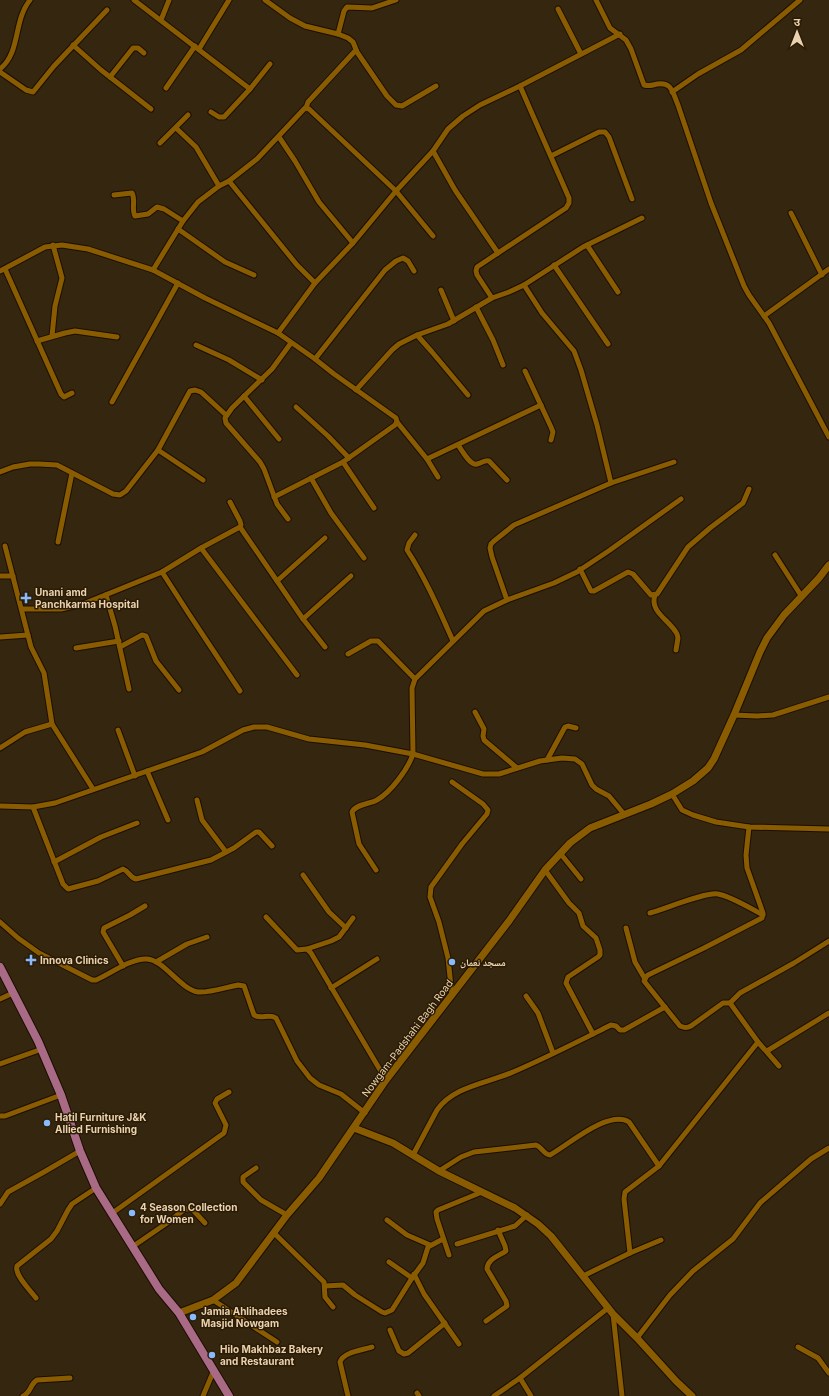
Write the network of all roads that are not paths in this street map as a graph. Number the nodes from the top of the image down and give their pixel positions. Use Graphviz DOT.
graph roads {
  1 [pos="30,0"];
  2 [pos="134,0"];
  3 [pos="169,0"];
  4 [pos="229,0"];
  5 [pos="265,0"];
  6 [pos="396,0"];
  7 [pos="596,0"];
  8 [pos="800,0"];
  9 [pos="558,8"];
  10 [pos="107,10"];
  11 [pos="161,20"];
  12 [pos="338,34"];
  13 [pos="620,34"];
  14 [pos="73,45"];
  15 [pos="197,48"];
  16 [pos="356,50"];
  17 [pos="144,53"];
  18 [pos="581,54"];
  19 [pos="270,64"];
  20 [pos="0,69"];
  21 [pos="0,72"];
  22 [pos="110,77"];
  23 [pos="436,86"];
  24 [pos="520,86"];
  25 [pos="166,88"];
  26 [pos="250,88"];
  27 [pos="672,92"];
  28 [pos="306,108"];
  29 [pos="151,109"];
  30 [pos="211,112"];
  31 [pos="188,115"];
  32 [pos="176,128"];
  33 [pos="279,137"];
  34 [pos="160,143"];
  35 [pos="433,151"];
  36 [pos="551,156"];
  37 [pos="229,181"];
  38 [pos="219,186"];
  39 [pos="396,191"];
  40 [pos="114,195"];
  41 [pos="632,199"];
  42 [pos="791,213"];
  43 [pos="642,218"];
  44 [pos="183,220"];
  45 [pos="178,229"];
  46 [pos="433,236"];
  47 [pos="353,243"];
  48 [pos="53,245"];
  49 [pos="587,245"];
  50 [pos="498,253"];
  51 [pos="554,265"];
  52 [pos="829,269"];
  53 [pos="2,270"];
  54 [pos="153,270"];
  55 [pos="414,271"];
  56 [pos="254,275"];
  57 [pos="822,275"];
  58 [pos="178,283"];
  59 [pos="315,283"];
  60 [pos="524,285"];
  61 [pos="441,290"];
  62 [pos="618,292"];
  63 [pos="492,298"];
  64 [pos="476,307"];
  65 [pos="764,316"];
  66 [pos="454,321"];
  67 [pos="278,333"];
  68 [pos="52,336"];
  69 [pos="416,336"];
  70 [pos="117,337"];
  71 [pos="37,341"];
  72 [pos="292,343"];
  73 [pos="608,344"];
  74 [pos="196,345"];
  75 [pos="315,359"];
  76 [pos="503,365"];
  77 [pos="525,371"];
  78 [pos="262,380"];
  79 [pos="356,390"];
  80 [pos="72,393"];
  81 [pos="468,395"];
  82 [pos="244,396"];
  83 [pos="112,402"];
  84 [pos="541,405"];
  85 [pos="296,407"];
  86 [pos="226,415"];
  87 [pos="397,422"];
  88 [pos="829,437"];
  89 [pos="279,440"];
  90 [pos="551,440"];
  91 [pos="458,444"];
  92 [pos="158,450"];
  93 [pos="349,458"];
  94 [pos="427,459"];
  95 [pos="343,462"];
  96 [pos="674,462"];
  97 [pos="0,472"];
  98 [pos="72,474"];
  99 [pos="438,477"];
  100 [pos="311,478"];
  101 [pos="202,480"];
  102 [pos="507,480"];
  103 [pos="611,483"];
  104 [pos="749,489"];
  105 [pos="274,497"];
  106 [pos="681,499"];
  107 [pos="230,502"];
  108 [pos="374,508"];
  109 [pos="288,519"];
  110 [pos="240,527"];
  111 [pos="416,535"];
  112 [pos="325,538"];
  113 [pos="58,542"];
  114 [pos="5,546"];
  115 [pos="201,548"];
  116 [pos="775,555"];
  117 [pos="364,558"];
  118 [pos="829,565"];
  119 [pos="580,569"];
  120 [pos="162,572"];
  121 [pos="0,576"];
  122 [pos="13,576"];
  123 [pos="351,576"];
  124 [pos="277,581"];
  125 [pos="106,595"];
  126 [pos="654,595"];
  127 [pos="802,597"];
  128 [pos="506,600"];
  129 [pos="22,609"];
  130 [pos="303,619"];
  131 [pos="28,635"];
  132 [pos="0,637"];
  133 [pos="119,641"];
  134 [pos="453,641"];
  135 [pos="120,647"];
  136 [pos="326,647"];
  137 [pos="76,648"];
  138 [pos="676,650"];
  139 [pos="348,654"];
  140 [pos="297,675"];
  141 [pos="415,680"];
  142 [pos="129,689"];
  143 [pos="179,690"];
  144 [pos="240,691"];
  145 [pos="829,697"];
  146 [pos="475,712"];
  147 [pos="734,715"];
  148 [pos="52,724"];
  149 [pos="576,728"];
  150 [pos="118,730"];
  151 [pos="0,748"];
  152 [pos="413,754"];
  153 [pos="547,760"];
  154 [pos="517,768"];
  155 [pos="147,771"];
  156 [pos="134,776"];
  157 [pos="452,782"];
  158 [pos="93,789"];
  159 [pos="672,794"];
  160 [pos="197,800"];
  161 [pos="0,806"];
  162 [pos="33,807"];
  163 [pos="624,814"];
  164 [pos="168,820"];
  165 [pos="137,823"];
  166 [pos="749,827"];
  167 [pos="829,829"];
  168 [pos="272,846"];
  169 [pos="226,852"];
  170 [pos="560,853"];
  171 [pos="54,862"];
  172 [pos="376,870"];
  173 [pos="545,870"];
  174 [pos="303,875"];
  175 [pos="581,879"];
  176 [pos="145,906"];
  177 [pos="650,913"];
  178 [pos="763,915"];
  179 [pos="266,917"];
  180 [pos="353,918"];
  181 [pos="0,922"];
  182 [pos="346,928"];
  183 [pos="626,928"];
  184 [pos="207,937"];
  185 [pos="829,941"];
  186 [pos="307,949"];
  187 [pos="377,958"];
  188 [pos="156,962"];
  189 [pos="123,966"];
  190 [pos="0,967"];
  191 [pos="644,979"];
  192 [pos="331,988"];
  193 [pos="13,993"];
  194 [pos="452,996"];
  195 [pos="526,996"];
  196 [pos="0,999"];
  197 [pos="730,1003"];
  198 [pos="665,1007"];
  199 [pos="829,1013"];
  200 [pos="593,1034"];
  201 [pos="758,1042"];
  202 [pos="42,1049"];
  203 [pos="767,1051"];
  204 [pos="554,1053"];
  205 [pos="0,1064"];
  206 [pos="779,1066"];
  207 [pos="386,1080"];
  208 [pos="229,1092"];
  209 [pos="61,1095"];
  210 [pos="365,1112"];
  211 [pos="0,1116"];
  212 [pos="354,1128"];
  213 [pos="829,1148"];
  214 [pos="80,1151"];
  215 [pos="413,1155"];
  216 [pos="659,1166"];
  217 [pos="256,1168"];
  218 [pos="440,1171"];
  219 [pos="96,1188"];
  220 [pos="482,1192"];
  221 [pos="0,1204"];
  222 [pos="111,1214"];
  223 [pos="287,1215"];
  224 [pos="527,1215"];
  225 [pos="387,1220"];
  226 [pos="205,1223"];
  227 [pos="498,1230"];
  228 [pos="274,1233"];
  229 [pos="443,1239"];
  230 [pos="661,1240"];
  231 [pos="457,1244"];
  232 [pos="430,1245"];
  233 [pos="132,1247"];
  234 [pos="630,1253"];
  235 [pos="449,1255"];
  236 [pos="389,1262"];
  237 [pos="413,1276"];
  238 [pos="582,1276"];
  239 [pos="325,1286"];
  240 [pos="36,1298"];
  241 [pos="213,1300"];
  242 [pos="333,1307"];
  243 [pos="608,1308"];
  244 [pos="179,1313"];
  245 [pos="613,1314"];
  246 [pos="486,1321"];
  247 [pos="445,1323"];
  248 [pos="390,1330"];
  249 [pos="637,1338"];
  250 [pos="277,1342"];
  251 [pos="459,1344"];
  252 [pos="372,1347"];
  253 [pos="798,1347"];
  254 [pos="214,1370"];
  255 [pos="829,1373"];
  256 [pos="70,1378"];
  257 [pos="520,1378"];
  258 [pos="23,1396"];
  259 [pos="203,1396"];
  260 [pos="230,1396"];
  261 [pos="348,1396"];
  262 [pos="494,1396"];
  263 [pos="531,1396"];
  264 [pos="622,1396"];
  265 [pos="692,1396"];
  1 -- 20 [label="street"];
  2 -- 11 [label="street"];
  3 -- 11 [label="street"];
  4 -- 15 [label="street"];
  5 -- 12 [label="street"];
  6 -- 12 [label="street"];
  7 -- 13 [label="street"];
  8 -- 27 [label="street"];
  9 -- 18 [label="street"];
  10 -- 14 [label="street"];
  11 -- 15 [label="street"];
  12 -- 16 [label="street"];
  13 -- 18 [label="street"];
  13 -- 27 [label="street"];
  14 -- 21 [label="street"];
  14 -- 22 [label="street"];
  15 -- 25 [label="street"];
  15 -- 26 [label="street"];
  16 -- 23 [label="street"];
  16 -- 28 [label="street"];
  17 -- 22 [label="street"];
  18 -- 24 [label="street"];
  19 -- 26 [label="street"];
  22 -- 29 [label="street"];
  24 -- 35 [label="street"];
  24 -- 36 [label="street"];
  26 -- 30 [label="street"];
  27 -- 65 [label="street"];
  28 -- 33 [label="street"];
  28 -- 39 [label="street"];
  31 -- 32 [label="street"];
  32 -- 34 [label="street"];
  32 -- 38 [label="street"];
  33 -- 37 [label="street"];
  33 -- 47 [label="street"];
  35 -- 39 [label="street"];
  35 -- 50 [label="street"];
  36 -- 41 [label="street"];
  36 -- 50 [label="street"];
  37 -- 38 [label="street"];
  37 -- 59 [label="street"];
  38 -- 44 [label="street"];
  39 -- 46 [label="street"];
  39 -- 47 [label="street"];
  40 -- 44 [label="street"];
  42 -- 57 [label="street"];
  43 -- 49 [label="street"];
  44 -- 45 [label="street"];
  45 -- 54 [label="street"];
  45 -- 56 [label="street"];
  47 -- 59 [label="street"];
  48 -- 53 [label="street"];
  48 -- 54 [label="street"];
  48 -- 68 [label="street"];
  49 -- 51 [label="street"];
  49 -- 62 [label="street"];
  50 -- 63 [label="street"];
  51 -- 60 [label="street"];
  51 -- 73 [label="street"];
  52 -- 57 [label="street"];
  53 -- 71 [label="street"];
  54 -- 58 [label="street"];
  55 -- 75 [label="street"];
  57 -- 65 [label="street"];
  58 -- 67 [label="street"];
  58 -- 83 [label="street"];
  59 -- 67 [label="street"];
  60 -- 63 [label="street"];
  60 -- 103 [label="street"];
  61 -- 66 [label="street"];
  63 -- 64 [label="street"];
  64 -- 66 [label="street"];
  64 -- 76 [label="street"];
  65 -- 88 [label="street"];
  66 -- 69 [label="street"];
  67 -- 72 [label="street"];
  68 -- 70 [label="street"];
  68 -- 71 [label="street"];
  69 -- 79 [label="street"];
  69 -- 81 [label="street"];
  71 -- 80 [label="street"];
  72 -- 75 [label="street"];
  72 -- 78 [label="street"];
  74 -- 78 [label="street"];
  75 -- 79 [label="street"];
  77 -- 84 [label="street"];
  78 -- 82 [label="street"];
  79 -- 87 [label="street"];
  82 -- 86 [label="street"];
  82 -- 89 [label="street"];
  84 -- 90 [label="street"];
  84 -- 91 [label="street"];
  85 -- 93 [label="street"];
  86 -- 92 [label="street"];
  86 -- 105 [label="street"];
  87 -- 93 [label="street"];
  87 -- 94 [label="street"];
  91 -- 94 [label="street"];
  91 -- 102 [label="street"];
  92 -- 98 [label="street"];
  92 -- 101 [label="street"];
  93 -- 95 [label="street"];
  94 -- 99 [label="street"];
  95 -- 100 [label="street"];
  95 -- 108 [label="street"];
  96 -- 103 [label="street"];
  97 -- 98 [label="street"];
  98 -- 113 [label="street"];
  100 -- 105 [label="street"];
  100 -- 117 [label="street"];
  103 -- 128 [label="street"];
  104 -- 126 [label="street"];
  105 -- 109 [label="street"];
  106 -- 119 [label="street"];
  107 -- 110 [label="street"];
  110 -- 115 [label="street"];
  110 -- 124 [label="street"];
  111 -- 134 [label="street"];
  112 -- 124 [label="street"];
  114 -- 122 [label="street"];
  115 -- 120 [label="street"];
  115 -- 140 [label="street"];
  116 -- 127 [label="street"];
  118 -- 127 [label="main road, Nowgam-Padshahi Bagh Road"];
  119 -- 126 [label="street"];
  119 -- 128 [label="street"];
  120 -- 125 [label="street"];
  120 -- 144 [label="street"];
  121 -- 122 [label="street"];
  122 -- 129 [label="street"];
  123 -- 130 [label="street"];
  124 -- 130 [label="street"];
  125 -- 129 [label="street"];
  125 -- 133 [label="street"];
  126 -- 138 [label="street"];
  127 -- 147 [label="main road, Nowgam-Padshahi Bagh Road"];
  128 -- 134 [label="street"];
  129 -- 131 [label="street"];
  130 -- 136 [label="street"];
  131 -- 132 [label="street"];
  131 -- 148 [label="street"];
  133 -- 135 [label="street"];
  133 -- 137 [label="street"];
  134 -- 141 [label="street"];
  135 -- 142 [label="street"];
  135 -- 143 [label="street"];
  139 -- 141 [label="street"];
  141 -- 152 [label="street"];
  145 -- 147 [label="street"];
  146 -- 154 [label="street"];
  147 -- 159 [label="main road, Nowgam-Padshahi Bagh Road"];
  148 -- 151 [label="street"];
  148 -- 158 [label="street"];
  149 -- 153 [label="street"];
  150 -- 156 [label="street"];
  152 -- 154 [label="street"];
  152 -- 155 [label="street"];
  152 -- 172 [label="street"];
  153 -- 154 [label="street"];
  153 -- 163 [label="street"];
  155 -- 156 [label="street"];
  155 -- 164 [label="street"];
  156 -- 158 [label="street"];
  157 -- 194 [label="street"];
  158 -- 162 [label="street"];
  159 -- 163 [label="main road, Nowgam-Padshahi Bagh Road"];
  159 -- 166 [label="street"];
  160 -- 169 [label="street"];
  161 -- 162 [label="street"];
  162 -- 171 [label="street"];
  163 -- 170 [label="main road, Nowgam-Padshahi Bagh Road"];
  165 -- 171 [label="street"];
  166 -- 167 [label="street"];
  166 -- 178 [label="street"];
  168 -- 169 [label="street"];
  169 -- 171 [label="street"];
  170 -- 173 [label="main road, Nowgam-Padshahi Bagh Road"];
  170 -- 175 [label="street"];
  173 -- 194 [label="main road, Nowgam-Padshahi Bagh Road"];
  173 -- 200 [label="street"];
  174 -- 182 [label="street"];
  176 -- 189 [label="street"];
  177 -- 178 [label="street"];
  178 -- 191 [label="street"];
  179 -- 186 [label="street"];
  180 -- 182 [label="street"];
  181 -- 189 [label="street"];
  182 -- 186 [label="street"];
  183 -- 191 [label="street"];
  184 -- 188 [label="street"];
  185 -- 197 [label="street"];
  186 -- 192 [label="street"];
  187 -- 192 [label="street"];
  188 -- 189 [label="street"];
  188 -- 210 [label="street"];
  190 -- 193 [label="main road"];
  191 -- 198 [label="street"];
  192 -- 207 [label="street"];
  193 -- 196 [label="street"];
  193 -- 202 [label="main road"];
  194 -- 207 [label="main road, Nowgam-Padshahi Bagh Road"];
  195 -- 204 [label="street"];
  197 -- 198 [label="street"];
  197 -- 201 [label="street"];
  198 -- 200 [label="street"];
  199 -- 203 [label="street"];
  200 -- 204 [label="street"];
  201 -- 203 [label="street"];
  201 -- 216 [label="street"];
  202 -- 205 [label="street"];
  202 -- 209 [label="main road"];
  203 -- 206 [label="street"];
  204 -- 215 [label="street"];
  207 -- 210 [label="main road, Nowgam-Padshahi Bagh Road"];
  208 -- 222 [label="street"];
  209 -- 211 [label="street"];
  209 -- 214 [label="main road"];
  210 -- 212 [label="main road, Nowgam-Padshahi Bagh Road"];
  212 -- 215 [label="main road"];
  212 -- 223 [label="main road, Nowgam-Padshahi Bagh Road"];
  213 -- 249 [label="street"];
  214 -- 219 [label="main road"];
  214 -- 221 [label="street"];
  215 -- 218 [label="main road"];
  216 -- 218 [label="street"];
  216 -- 234 [label="street"];
  217 -- 223 [label="street"];
  218 -- 220 [label="main road"];
  219 -- 222 [label="main road"];
  219 -- 240 [label="street"];
  220 -- 224 [label="main road"];
  220 -- 229 [label="street"];
  222 -- 233 [label="main road"];
  223 -- 228 [label="main road, Nowgam-Padshahi Bagh Road"];
  224 -- 227 [label="street"];
  224 -- 238 [label="main road"];
  225 -- 232 [label="street"];
  226 -- 233 [label="street"];
  227 -- 231 [label="street"];
  227 -- 246 [label="street"];
  228 -- 239 [label="street"];
  228 -- 241 [label="main road, Nowgam-Padshahi Bagh Road"];
  229 -- 232 [label="street"];
  229 -- 235 [label="street"];
  230 -- 234 [label="street"];
  232 -- 237 [label="street"];
  233 -- 244 [label="main road"];
  234 -- 238 [label="street"];
  236 -- 237 [label="street"];
  237 -- 239 [label="street"];
  237 -- 247 [label="street"];
  238 -- 243 [label="main road"];
  239 -- 242 [label="street"];
  241 -- 244 [label="main road, Nowgam-Padshahi Bagh Road"];
  241 -- 250 [label="street"];
  243 -- 245 [label="main road"];
  243 -- 257 [label="street"];
  244 -- 254 [label="main road"];
  245 -- 249 [label="main road"];
  245 -- 264 [label="street"];
  247 -- 248 [label="street"];
  247 -- 251 [label="street"];
  249 -- 265 [label="main road"];
  252 -- 261 [label="street"];
  253 -- 255 [label="street"];
  254 -- 259 [label="street"];
  254 -- 260 [label="main road"];
  256 -- 258 [label="street"];
  257 -- 262 [label="street"];
  257 -- 263 [label="street"];
}
